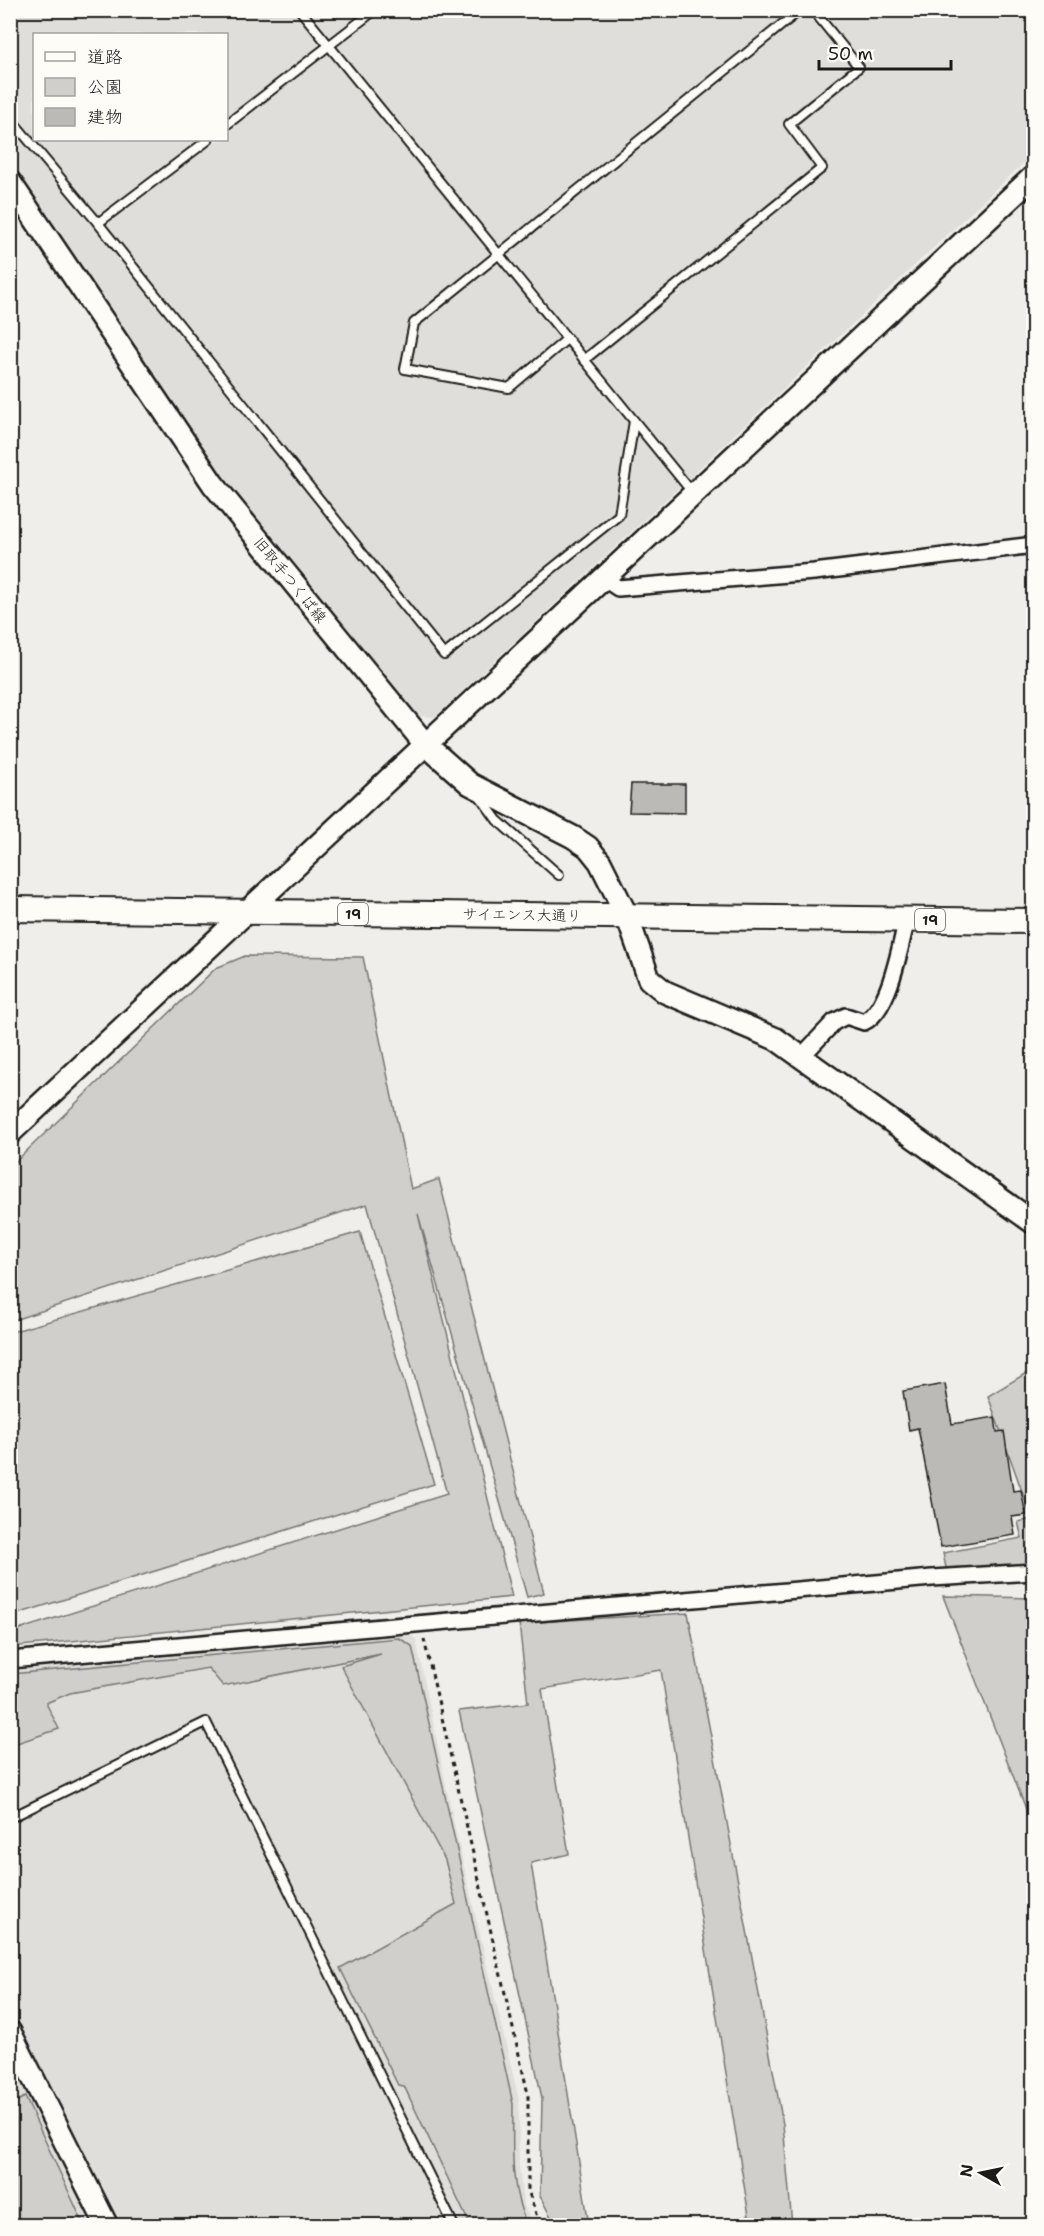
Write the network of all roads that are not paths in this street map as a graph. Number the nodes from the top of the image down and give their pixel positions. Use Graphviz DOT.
graph roads {
  1 [pos="300,10"];
  2 [pos="375,10"];
  3 [pos="800,10"];
  4 [pos="813,10"];
  5 [pos="330,47"];
  6 [pos="10,118"];
  7 [pos="228,124"];
  8 [pos="207,141"];
  9 [pos="1034,176"];
  10 [pos="10,182"];
  11 [pos="98,223"];
  12 [pos="498,254"];
  13 [pos="567,339"];
  14 [pos="584,360"];
  15 [pos="634,420"];
  16 [pos="693,494"];
  17 [pos="1034,545"];
  18 [pos="603,578"];
  19 [pos="425,744"];
  20 [pos="470,784"];
  21 [pos="559,875"];
  22 [pos="10,909"];
  23 [pos="244,913"];
  24 [pos="627,916"];
  25 [pos="907,919"];
  26 [pos="1034,921"];
  27 [pos="801,1057"];
  28 [pos="10,1133"];
  29 [pos="1034,1223"];
  30 [pos="1034,1572"];
  31 [pos="10,1660"];
  32 [pos="10,1818"];
  33 [pos="10,2032"];
  34 [pos="107,2226"];
  35 [pos="454,2226"];
  1 -- 5 [label="lane"];
  2 -- 5 [label="lane"];
  3 -- 12 [label="lane"];
  4 -- 14 [label="lane"];
  5 -- 7 [label="lane"];
  5 -- 12 [label="lane"];
  6 -- 11 [label="lane"];
  8 -- 11 [label="lane"];
  9 -- 16 [label="street"];
  10 -- 19 [label="street, 旧取手つくば線"];
  11 -- 15 [label="lane"];
  12 -- 13 [label="lane"];
  12 -- 13 [label="lane"];
  13 -- 14 [label="lane"];
  14 -- 15 [label="lane"];
  15 -- 16 [label="lane"];
  16 -- 18 [label="street"];
  17 -- 18 [label="street"];
  18 -- 19 [label="street"];
  19 -- 20 [label="street, 旧取手つくば線"];
  19 -- 23 [label="street"];
  20 -- 21 [label="lane"];
  20 -- 24 [label="street, 旧取手つくば線"];
  22 -- 23 [label="main road, サイエンス大通り / 19"];
  23 -- 24 [label="main road, サイエンス大通り / 19"];
  23 -- 28 [label="street"];
  24 -- 25 [label="main road, サイエンス大通り / 19"];
  24 -- 27 [label="street, 旧取手つくば線"];
  25 -- 26 [label="main road, サイエンス大通り / 19"];
  25 -- 27 [label="street"];
  27 -- 29 [label="street, 旧取手つくば線"];
  30 -- 31 [label="street"];
  32 -- 35 [label="lane"];
  33 -- 34 [label="street"];
}
